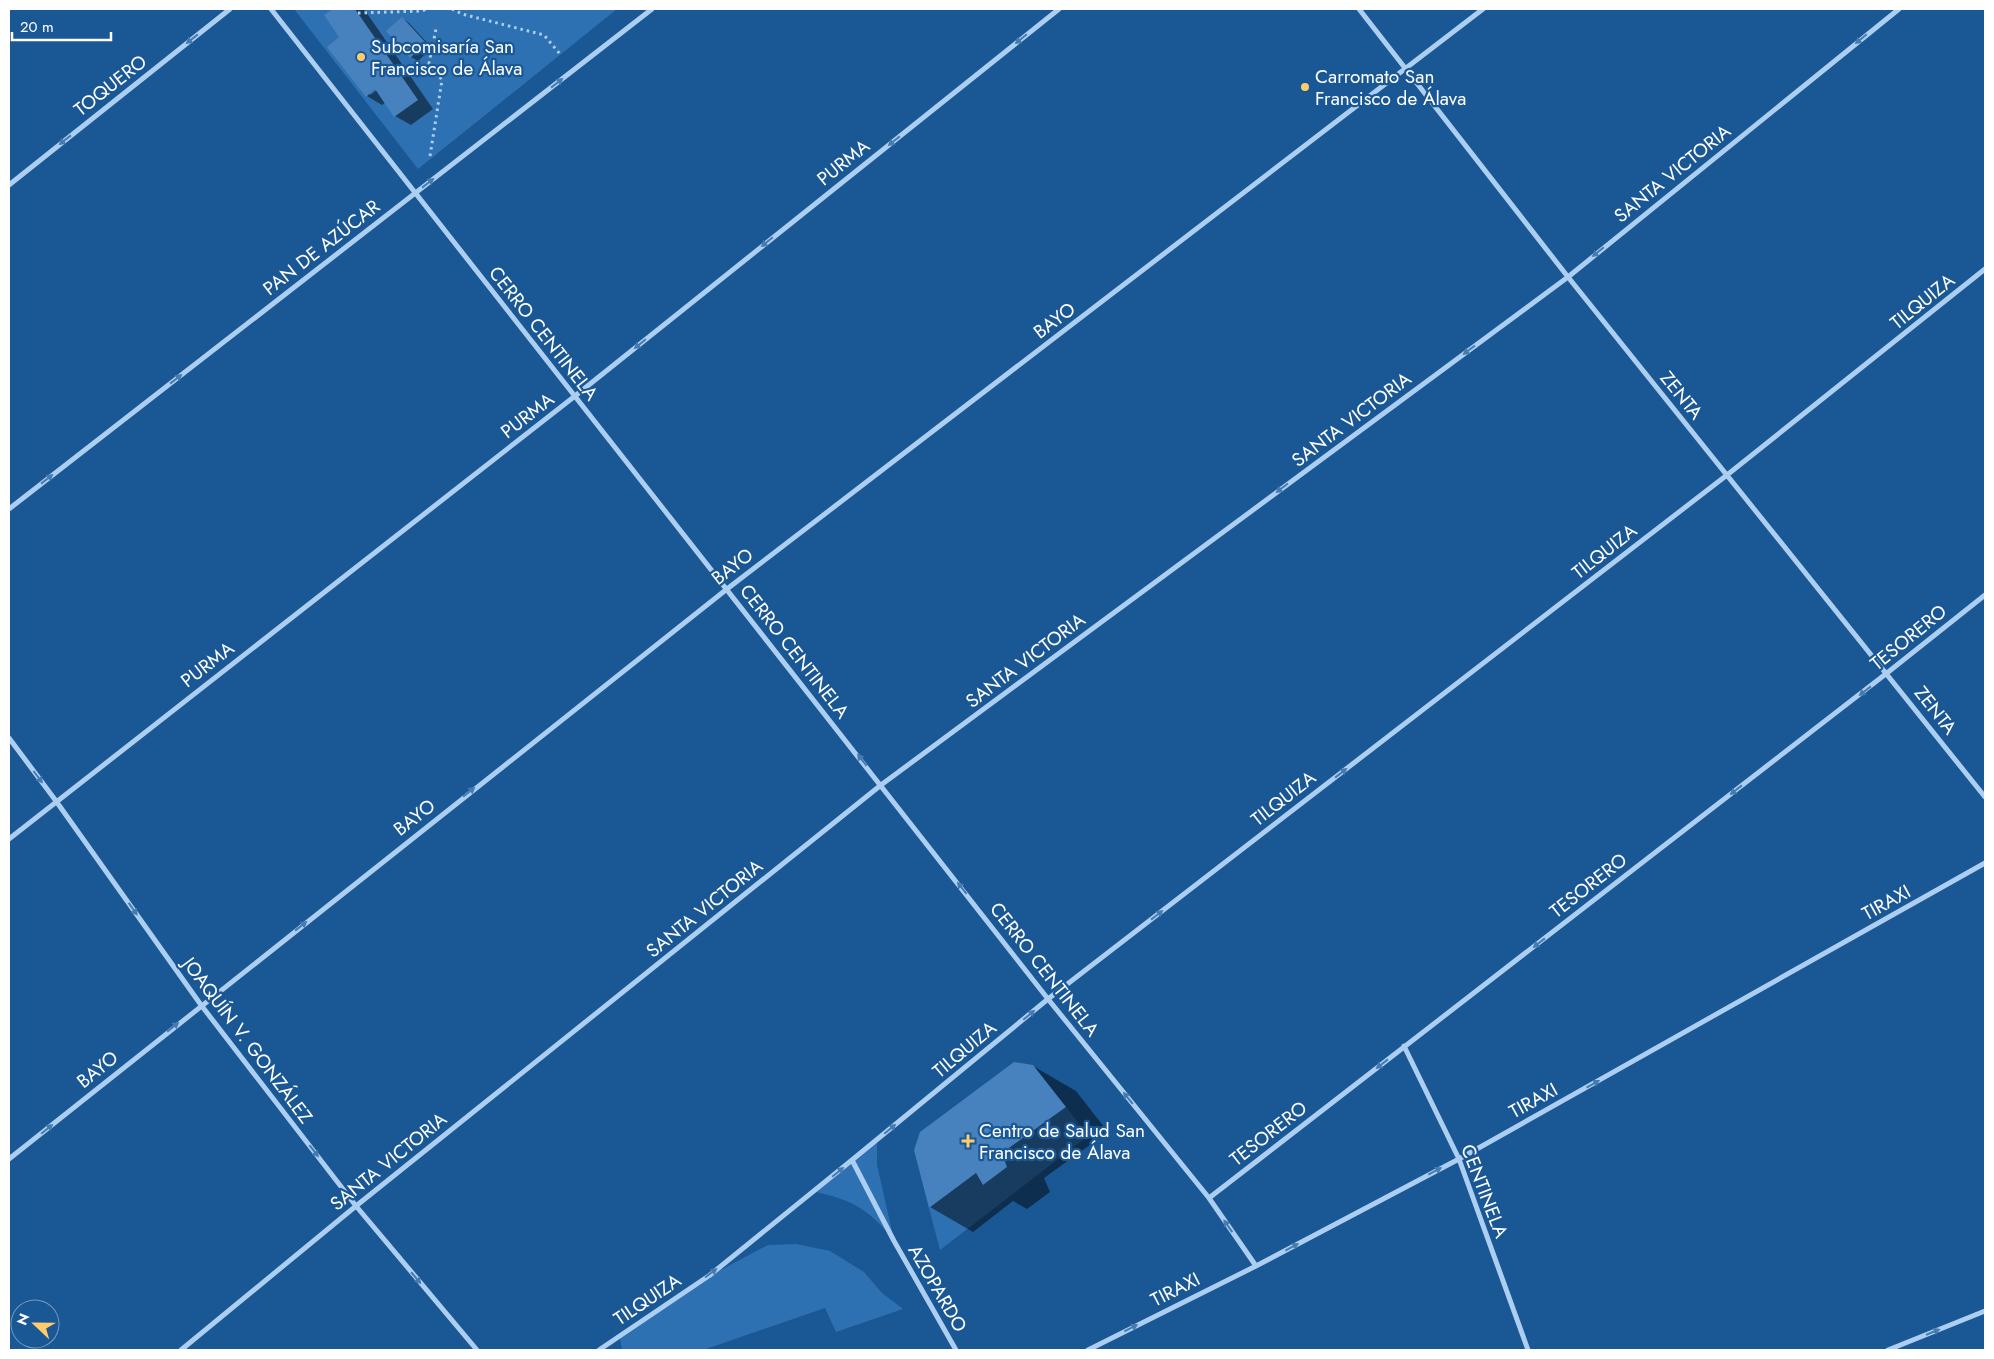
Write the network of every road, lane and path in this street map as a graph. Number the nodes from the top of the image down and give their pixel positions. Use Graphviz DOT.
graph roads {
  1 [pos="230,9"];
  2 [pos="271,9"];
  3 [pos="427,9"];
  4 [pos="452,9"];
  5 [pos="652,9"];
  6 [pos="1059,9"];
  7 [pos="1359,9"];
  8 [pos="1483,9"];
  9 [pos="1899,9"];
  10 [pos="422,10"];
  11 [pos="358,13"];
  12 [pos="436,29"];
  13 [pos="560,54"];
  14 [pos="1406,69"];
  15 [pos="430,159"];
  16 [pos="9,185"];
  17 [pos="416,192"];
  18 [pos="1985,269"];
  19 [pos="1568,277"];
  20 [pos="575,396"];
  21 [pos="1727,475"];
  22 [pos="9,509"];
  23 [pos="727,589"];
  24 [pos="1985,595"];
  25 [pos="1887,673"];
  26 [pos="9,738"];
  27 [pos="881,785"];
  28 [pos="1985,797"];
  29 [pos="56,801"];
  30 [pos="9,839"];
  31 [pos="1985,863"];
  32 [pos="1048,998"];
  33 [pos="201,1005"];
  34 [pos="1404,1046"];
  35 [pos="9,1159"];
  36 [pos="1459,1159"];
  37 [pos="852,1160"];
  38 [pos="1209,1198"];
  39 [pos="356,1206"];
  40 [pos="1256,1266"];
  41 [pos="1985,1311"];
  42 [pos="181,1350"];
  43 [pos="477,1350"];
  44 [pos="599,1350"];
  45 [pos="956,1350"];
  46 [pos="1088,1350"];
  47 [pos="1528,1350"];
  48 [pos="1888,1350"];
  1 -- 16 [label="street, TOQUERO, one-way"];
  2 -- 17 [label="street, CERRO CENTINELA"];
  3 -- 10 [label="path"];
  4 -- 13 [label="path"];
  17 -- 5 [label="street, PAN DE AZÚCAR, one-way"];
  6 -- 20 [label="street, PURMA, one-way"];
  7 -- 14 [label="street, ZENTA"];
  8 -- 14 [label="street, BAYO"];
  9 -- 19 [label="street, SANTA VICTORIA, one-way"];
  10 -- 11 [label="path"];
  12 -- 15 [label="path"];
  14 -- 19 [label="street, ZENTA"];
  14 -- 23 [label="street, BAYO"];
  17 -- 20 [label="street, CERRO CENTINELA"];
  22 -- 17 [label="street, PAN DE AZÚCAR, one-way"];
  18 -- 21 [label="street, TILQUIZA"];
  19 -- 21 [label="street, ZENTA"];
  19 -- 27 [label="street, SANTA VICTORIA, one-way"];
  20 -- 23 [label="street, CERRO CENTINELA"];
  20 -- 29 [label="street, PURMA"];
  21 -- 25 [label="street, ZENTA"];
  32 -- 21 [label="street, TILQUIZA, one-way"];
  27 -- 23 [label="street, CERRO CENTINELA, one-way"];
  33 -- 23 [label="street, BAYO, one-way"];
  24 -- 25 [label="street, TESORERO"];
  25 -- 28 [label="street, ZENTA"];
  25 -- 34 [label="street, TESORERO, one-way"];
  26 -- 29 [label="street, JOAQUÍN V. GONZÁLEZ, one-way"];
  32 -- 27 [label="street, CERRO CENTINELA, one-way"];
  27 -- 39 [label="street, SANTA VICTORIA"];
  29 -- 30 [label="street, PURMA"];
  29 -- 33 [label="street, JOAQUÍN V. GONZÁLEZ, one-way"];
  36 -- 31 [label="street, TIRAXI, one-way"];
  37 -- 32 [label="street, TILQUIZA, one-way"];
  38 -- 32 [label="street, CERRO CENTINELA, one-way"];
  35 -- 33 [label="street, BAYO, one-way"];
  33 -- 39 [label="street, JOAQUÍN V. GONZÁLEZ, one-way"];
  34 -- 36 [label="street, CENTINELA"];
  34 -- 38 [label="street, TESORERO, one-way"];
  40 -- 36 [label="street, TIRAXI, one-way"];
  36 -- 47 [label="street, CENTINELA"];
  44 -- 37 [label="street, TILQUIZA, one-way"];
  37 -- 45 [label="street, AZOPARDO"];
  40 -- 38 [label="street, CERRO CENTINELA, one-way"];
  39 -- 42 [label="street, SANTA VICTORIA"];
  39 -- 43 [label="street, JOAQUÍN V. GONZÁLEZ, one-way"];
  46 -- 40 [label="street, TIRAXI, one-way"];
  48 -- 41 [label="street, one-way"];
}
